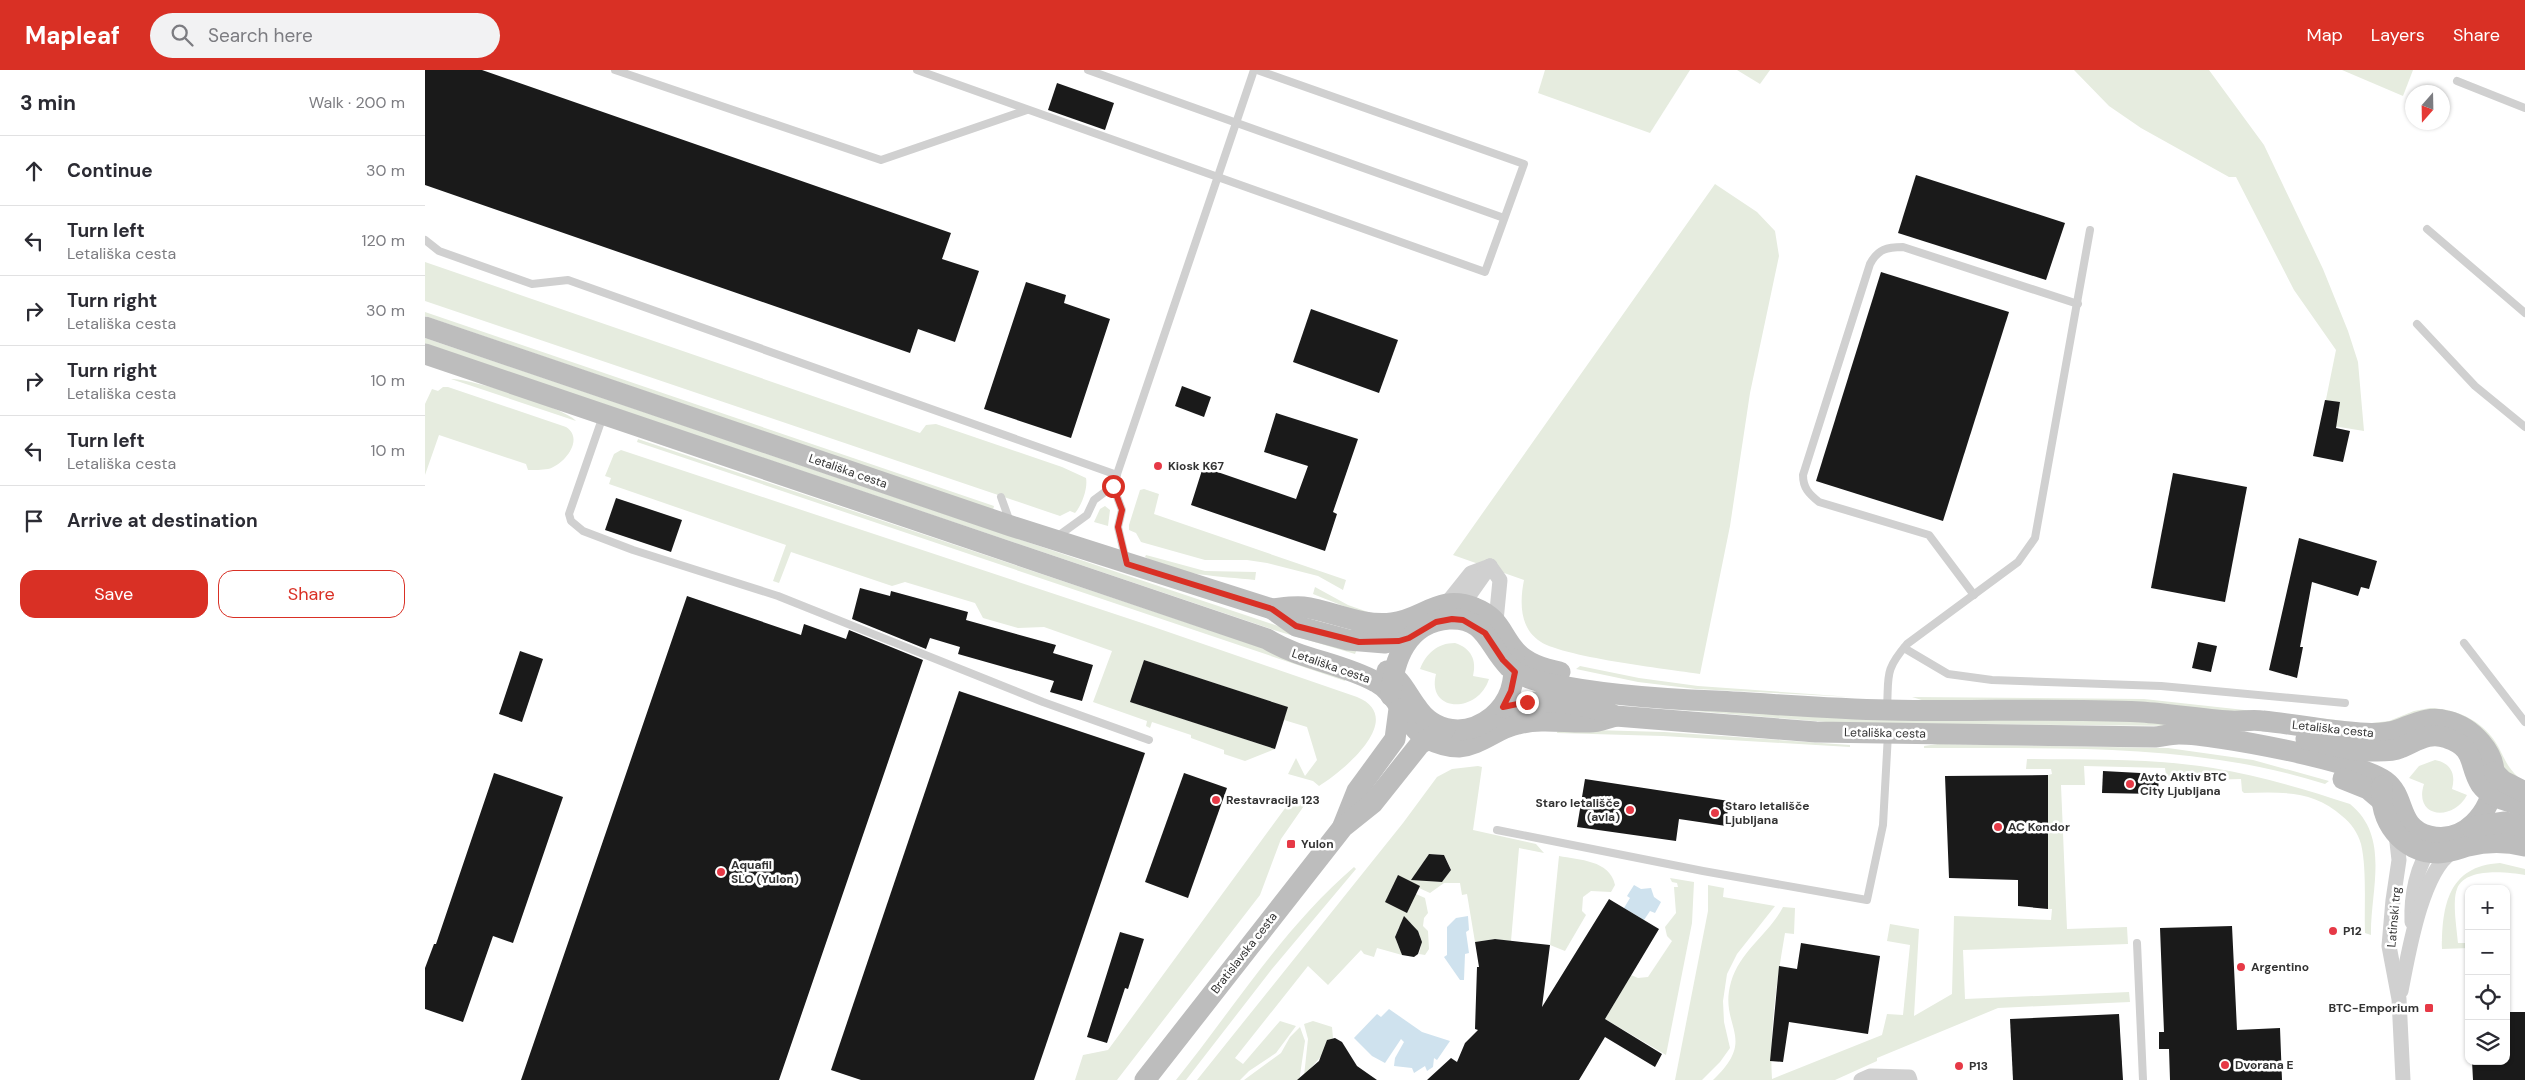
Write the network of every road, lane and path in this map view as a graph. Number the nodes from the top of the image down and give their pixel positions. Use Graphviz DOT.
graph roads {
  1 [pos="615,70"];
  2 [pos="917,70"];
  3 [pos="1088,70"];
  4 [pos="1255,70"];
  5 [pos="2457,81"];
  6 [pos="2525,108"];
  7 [pos="1027,110"];
  8 [pos="1235,121"];
  9 [pos="1218,177"];
  10 [pos="1504,218"];
  11 [pos="2427,228"];
  12 [pos="2090,230"];
  13 [pos="425,240"];
  14 [pos="2078,304"];
  15 [pos="2525,313"];
  16 [pos="2417,324"];
  17 [pos="425,327"];
  18 [pos="426,356"];
  19 [pos="603,416"];
  20 [pos="2525,427"];
  21 [pos="1117,476"];
  22 [pos="1113,486"];
  23 [pos="1001,497"];
  24 [pos="1011,526"];
  25 [pos="1053,540"];
  26 [pos="1127,564"];
  27 [pos="1974,595"];
  28 [pos="1272,609"];
  29 [pos="1454,609"];
  30 [pos="1496,621"];
  31 [pos="1409,638"];
  32 [pos="1267,639"];
  33 [pos="2463,643"];
  34 [pos="1513,648"];
  35 [pos="1904,648"];
  36 [pos="1515,672"];
  37 [pos="1393,674"];
  38 [pos="1395,702"];
  39 [pos="1717,702"];
  40 [pos="2345,703"];
  41 [pos="1503,707"];
  42 [pos="1887,710"];
  43 [pos="1616,716"];
  44 [pos="2233,721"];
  45 [pos="2525,722"];
  46 [pos="1888,734"];
  47 [pos="1441,738"];
  48 [pos="1149,740"];
  49 [pos="2401,748"];
  50 [pos="2494,772"];
  51 [pos="2382,790"];
  52 [pos="2525,792"];
  53 [pos="2491,794"];
  54 [pos="2525,807"];
  55 [pos="2471,826"];
  56 [pos="2525,826"];
  57 [pos="1343,827"];
  58 [pos="1497,830"];
  59 [pos="2396,834"];
  60 [pos="2448,845"];
  61 [pos="2525,846"];
  62 [pos="2427,852"];
  63 [pos="2413,931"];
  64 [pos="2137,943"];
  65 [pos="2399,999"];
  66 [pos="1910,1078"];
  67 [pos="1145,1080"];
  68 [pos="1861,1080"];
  69 [pos="2143,1080"];
  70 [pos="2403,1080"];
  1 -- 7 [label="lane"];
  2 -- 7 [label="lane"];
  3 -- 8 [label="lane"];
  4 -- 8 [label="lane"];
  4 -- 10 [label="lane"];
  5 -- 6 [label="lane"];
  7 -- 9 [label="lane"];
  8 -- 9 [label="lane"];
  8 -- 10 [label="lane"];
  9 -- 10 [label="lane"];
  9 -- 21 [label="lane"];
  11 -- 15 [label="lane"];
  12 -- 14 [label="lane"];
  13 -- 21 [label="lane"];
  14 -- 27 [label="lane"];
  14 -- 27 [label="lane"];
  16 -- 20 [label="lane"];
  17 -- 24 [label="main road, Letališka cesta"];
  18 -- 19 [label="main road, Letališka cesta"];
  19 -- 32 [label="main road, Letališka cesta"];
  19 -- 48 [label="lane"];
  21 -- 22 [label="lane"];
  22 -- 25 [label="lane"];
  22 -- 26 [label="lane"];
  23 -- 24 [label="lane"];
  24 -- 25 [label="main road, Letališka cesta"];
  25 -- 26 [label="main road, Letališka cesta"];
  26 -- 28 [label="main road, Letališka cesta"];
  27 -- 35 [label="lane"];
  28 -- 29 [label="main road, Letališka cesta"];
  28 -- 31 [label="main road, Letališka cesta"];
  29 -- 30 [label="main road, Letališka cesta"];
  29 -- 30 [label="street"];
  29 -- 31 [label="main road, Letališka cesta"];
  29 -- 36 [label="main road"];
  30 -- 34 [label="main road, Letališka cesta"];
  31 -- 37 [label="main road"];
  32 -- 37 [label="main road, Letališka cesta"];
  32 -- 38 [label="main road, Letališka cesta"];
  33 -- 45 [label="lane"];
  34 -- 36 [label="main road, Letališka cesta"];
  34 -- 39 [label="main road, Letališka cesta"];
  35 -- 40 [label="lane"];
  35 -- 42 [label="lane"];
  36 -- 39 [label="main road, Letališka cesta"];
  36 -- 41 [label="main road, Letališka cesta"];
  37 -- 38 [label="main road"];
  37 -- 47 [label="main road"];
  38 -- 47 [label="main road, Letališka cesta"];
  38 -- 57 [label="main road, Bratislavska cesta"];
  39 -- 42 [label="main road, Letališka cesta"];
  41 -- 43 [label="main road, Letališka cesta"];
  41 -- 47 [label="main road, Letališka cesta"];
  42 -- 44 [label="main road, Letališka cesta"];
  43 -- 46 [label="main road, Letališka cesta"];
  43 -- 47 [label="main road, Letališka cesta"];
  44 -- 49 [label="main road, Letališka cesta"];
  44 -- 50 [label="main road, Letališka cesta"];
  46 -- 51 [label="main road, Letališka cesta"];
  46 -- 58 [label="lane"];
  47 -- 57 [label="main road, Bratislavska cesta"];
  49 -- 51 [label="main road"];
  49 -- 53 [label="main road, Letališka cesta"];
  50 -- 52 [label="main road"];
  50 -- 53 [label="main road"];
  51 -- 59 [label="main road"];
  51 -- 60 [label="main road, Letališka cesta"];
  53 -- 54 [label="main road"];
  53 -- 55 [label="main road"];
  55 -- 56 [label="main road"];
  55 -- 60 [label="main road"];
  57 -- 67 [label="main road, Bratislavska cesta"];
  59 -- 62 [label="main road"];
  59 -- 65 [label="street, Latinski trg"];
  60 -- 61 [label="main road"];
  60 -- 62 [label="main road"];
  60 -- 63 [label="street, Latinski trg"];
  62 -- 63 [label="street, Latinski trg"];
  63 -- 65 [label="street, Latinski trg"];
  64 -- 69 [label="lane"];
  65 -- 70 [label="street, Latinski trg"];
  66 -- 68 [label="street"];
}
